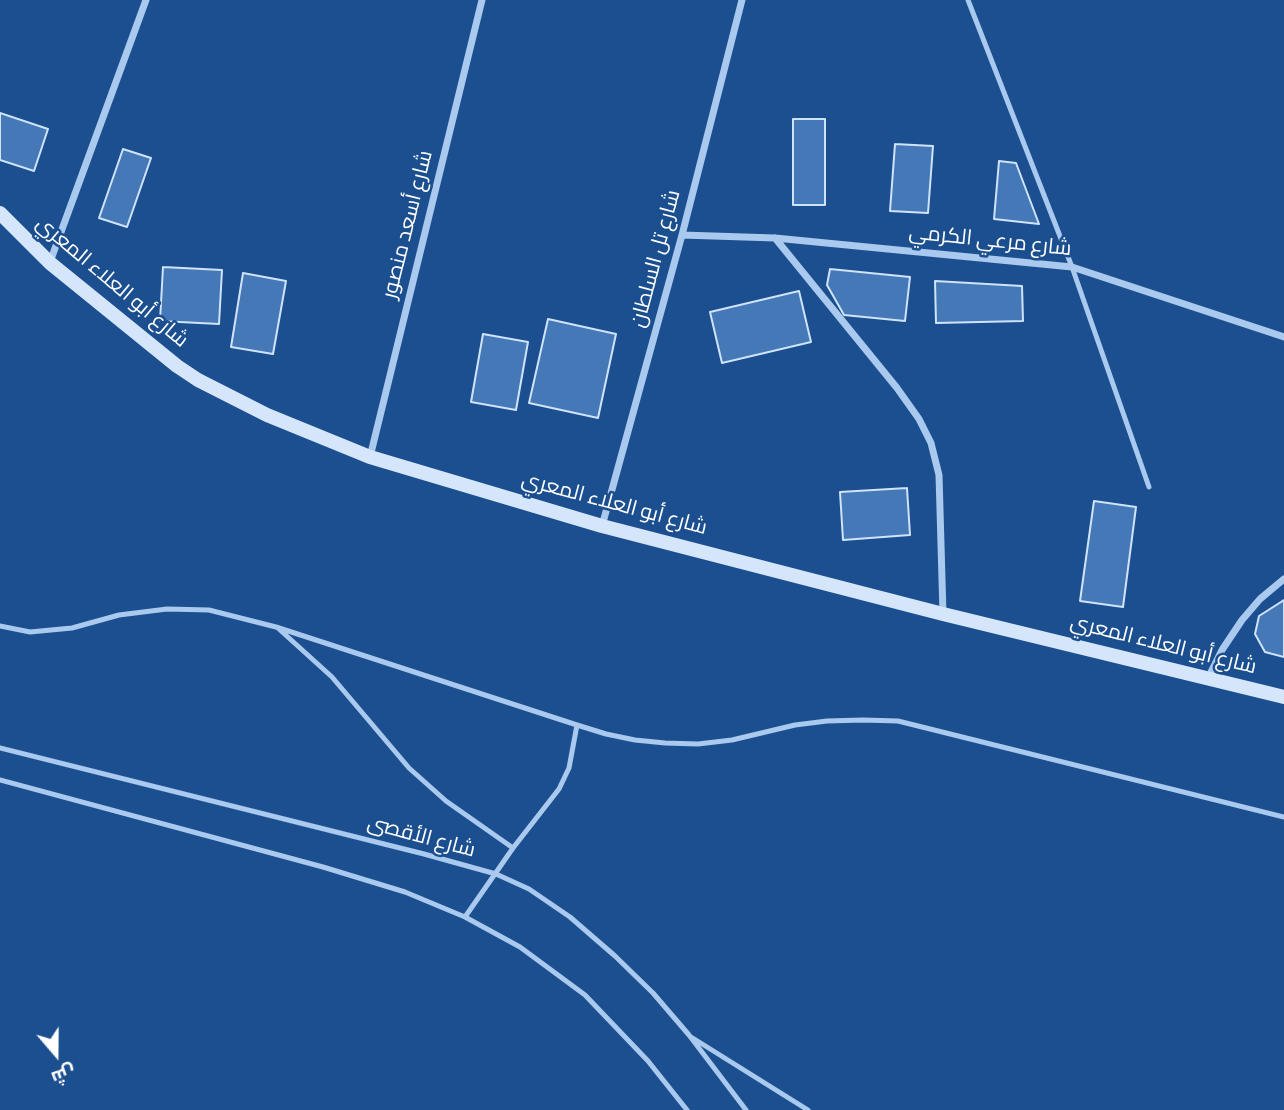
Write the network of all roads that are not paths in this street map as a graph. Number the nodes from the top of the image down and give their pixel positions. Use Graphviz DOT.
graph roads {
  1 [pos="146,0"];
  2 [pos="482,0"];
  3 [pos="742,0"];
  4 [pos="968,0"];
  5 [pos="0,214"];
  6 [pos="682,235"];
  7 [pos="775,238"];
  8 [pos="50,263"];
  9 [pos="1072,267"];
  10 [pos="1284,337"];
  11 [pos="370,457"];
  12 [pos="1149,487"];
  13 [pos="602,526"];
  14 [pos="1284,579"];
  15 [pos="943,614"];
  16 [pos="0,626"];
  17 [pos="276,627"];
  18 [pos="1208,678"];
  19 [pos="1284,697"];
  20 [pos="577,725"];
  21 [pos="0,748"];
  22 [pos="0,780"];
  23 [pos="1284,817"];
  24 [pos="513,848"];
  25 [pos="496,874"];
  26 [pos="465,916"];
  27 [pos="689,1035"];
  28 [pos="687,1110"];
  29 [pos="746,1110"];
  30 [pos="808,1110"];
  1 -- 8 [label="street"];
  2 -- 11 [label="street, شارع أسعد منصور"];
  3 -- 6 [label="street, شارع تل السلطان"];
  4 -- 9 [label="lane"];
  5 -- 8 [label="street, شارع أبو العلاء المعري"];
  6 -- 7 [label="street, شارع مرعي الكرمي"];
  6 -- 13 [label="street, شارع تل السلطان"];
  7 -- 9 [label="street, شارع مرعي الكرمي"];
  7 -- 15 [label="street"];
  8 -- 11 [label="street, شارع أبو العلاء المعري"];
  9 -- 10 [label="street, شارع مرعي الكرمي"];
  9 -- 12 [label="lane"];
  11 -- 13 [label="street, شارع أبو العلاء المعري"];
  13 -- 15 [label="street, شارع أبو العلاء المعري"];
  14 -- 18 [label="street"];
  15 -- 18 [label="street, شارع أبو العلاء المعري"];
  16 -- 17 [label="lane"];
  17 -- 20 [label="lane"];
  17 -- 24 [label="lane"];
  18 -- 19 [label="street, شارع أبو العلاء المعري"];
  20 -- 23 [label="lane"];
  20 -- 24 [label="lane"];
  21 -- 25 [label="lane, شارع الأقصى"];
  22 -- 26 [label="lane"];
  24 -- 25 [label="lane"];
  25 -- 26 [label="lane"];
  25 -- 27 [label="lane, شارع الأقصى"];
  26 -- 28 [label="lane"];
  27 -- 29 [label="lane, شارع الأقصى"];
  27 -- 30 [label="lane"];
}
